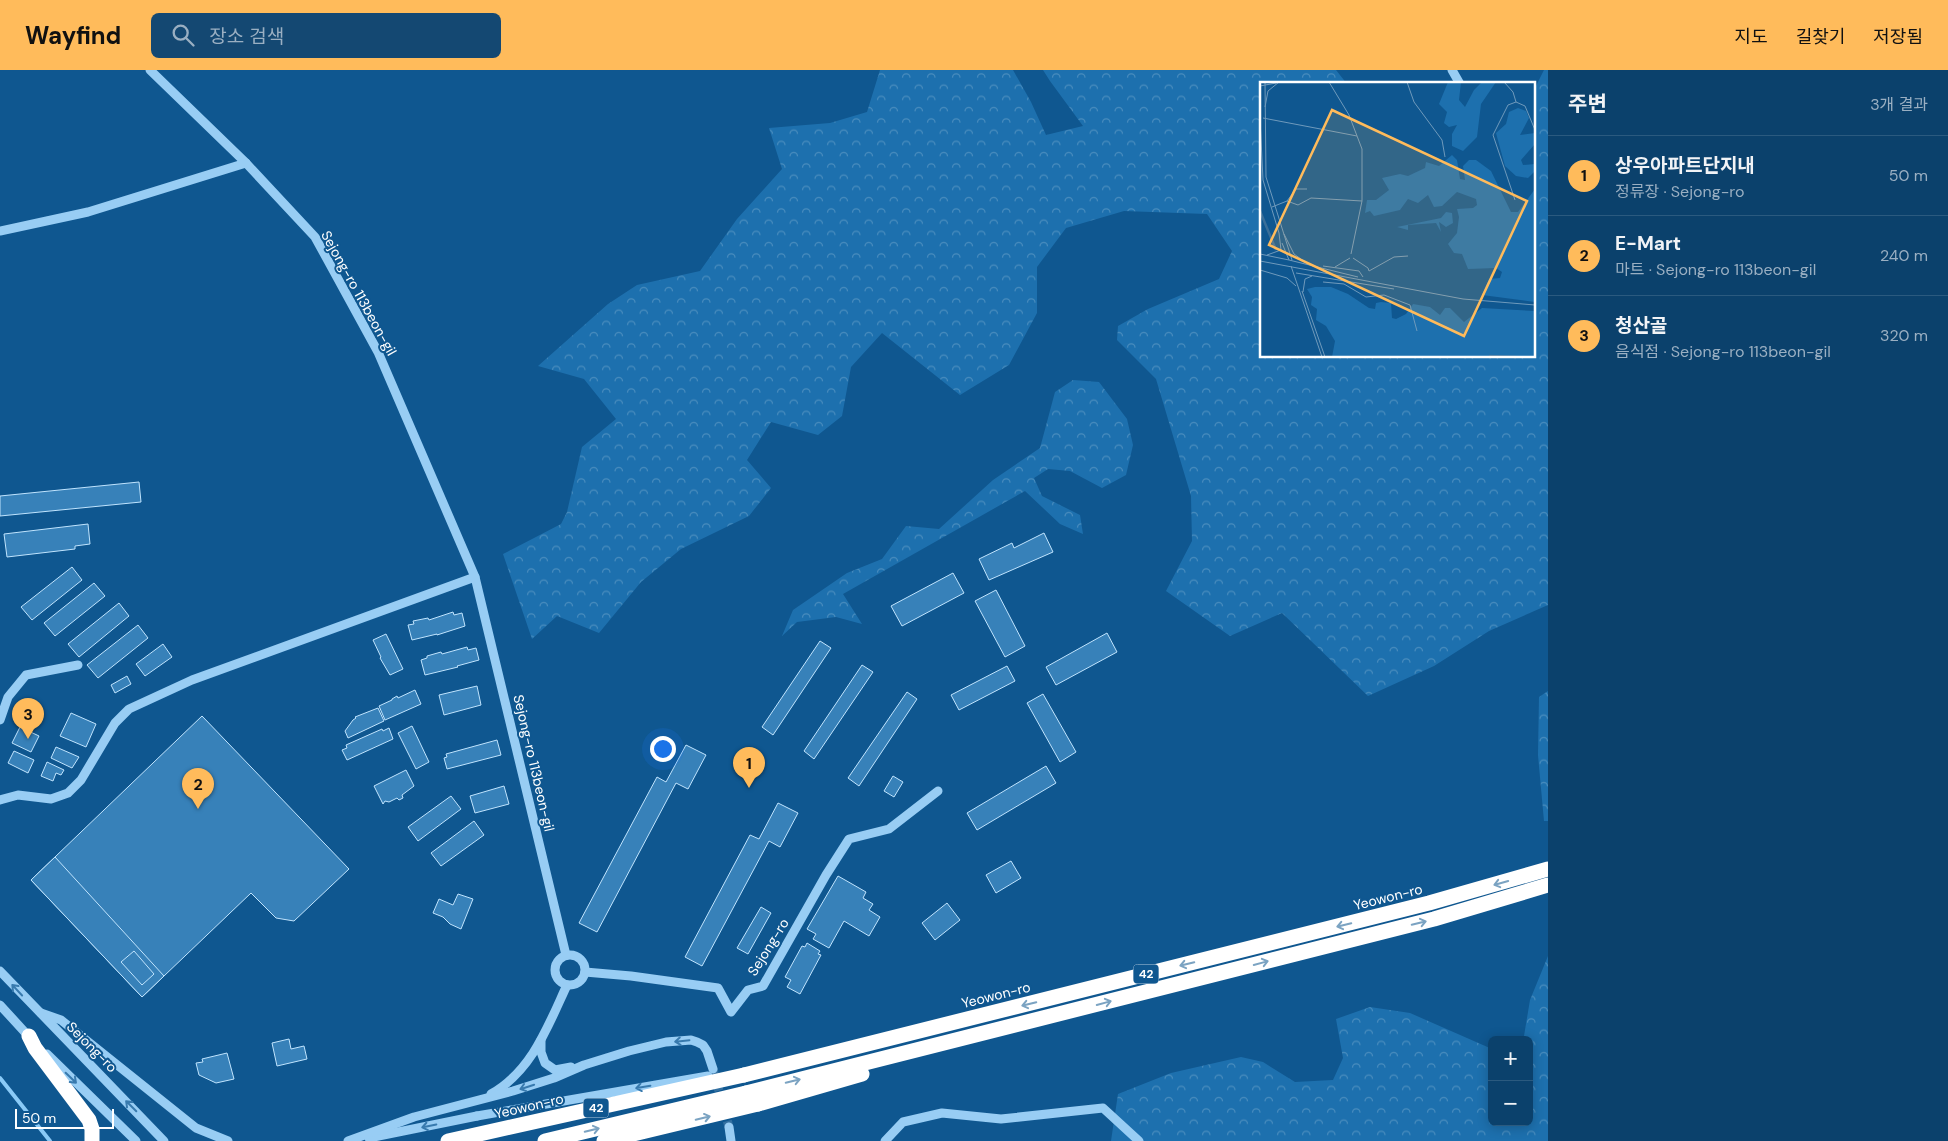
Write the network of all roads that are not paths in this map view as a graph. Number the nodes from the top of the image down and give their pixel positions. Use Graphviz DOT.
graph roads {
  1 [pos="150,70"];
  2 [pos="1452,70"];
  3 [pos="1459,82"];
  4 [pos="246,163"];
  5 [pos="0,231"];
  6 [pos="475,577"];
  7 [pos="78,665"];
  8 [pos="0,720"];
  9 [pos="938,791"];
  10 [pos="0,800"];
  11 [pos="1548,869"];
  12 [pos="1548,885"];
  13 [pos="566,955"];
  14 [pos="0,971"];
  15 [pos="585,972"];
  16 [pos="567,985"];
  17 [pos="0,1005"];
  18 [pos="38,1012"];
  19 [pos="1072,1012"];
  20 [pos="29,1036"];
  21 [pos="541,1040"];
  22 [pos="584,1065"];
  23 [pos="713,1069"];
  24 [pos="744,1075"];
  25 [pos="477,1101"];
  26 [pos="729,1127"];
  27 [pos="92,1141"];
  28 [pos="136,1141"];
  29 [pos="164,1141"];
  30 [pos="228,1141"];
  31 [pos="348,1141"];
  32 [pos="356,1141"];
  33 [pos="448,1141"];
  34 [pos="545,1141"];
  35 [pos="604,1141"];
  36 [pos="731,1141"];
  37 [pos="885,1141"];
  38 [pos="1139,1141"];
  1 -- 4 [label="street, Sejong-ro 113beon-gil"];
  2 -- 3 [label="street"];
  4 -- 5 [label="street"];
  4 -- 6 [label="street, Sejong-ro 113beon-gil"];
  6 -- 10 [label="street"];
  6 -- 13 [label="street, Sejong-ro 113beon-gil"];
  7 -- 8 [label="street"];
  9 -- 15 [label="street, Sejong-ro"];
  11 -- 24 [label="highway, Yeowon-ro / 42, one-way"];
  19 -- 12 [label="highway, 42, one-way"];
  13 -- 15 [label="street"];
  13 -- 16 [label="street"];
  18 -- 14 [label="street, Sejong-ro, one-way"];
  15 -- 16 [label="street"];
  16 -- 21 [label="street"];
  17 -- 20 [label="street"];
  29 -- 18 [label="street, Sejong-ro, one-way"];
  18 -- 30 [label="street"];
  34 -- 19 [label="highway, 42, one-way, bridge"];
  35 -- 19 [label="highway, one-way, bridge"];
  20 -- 27 [label="highway"];
  20 -- 28 [label="street, one-way"];
  21 -- 22 [label="street"];
  21 -- 25 [label="street"];
  23 -- 22 [label="street, one-way"];
  22 -- 25 [label="street, one-way"];
  24 -- 32 [label="street, one-way, bridge"];
  24 -- 33 [label="highway, Yeowon-ro / 42, bridge"];
  25 -- 31 [label="street"];
  26 -- 36 [label="street"];
  37 -- 38 [label="street"];
}
